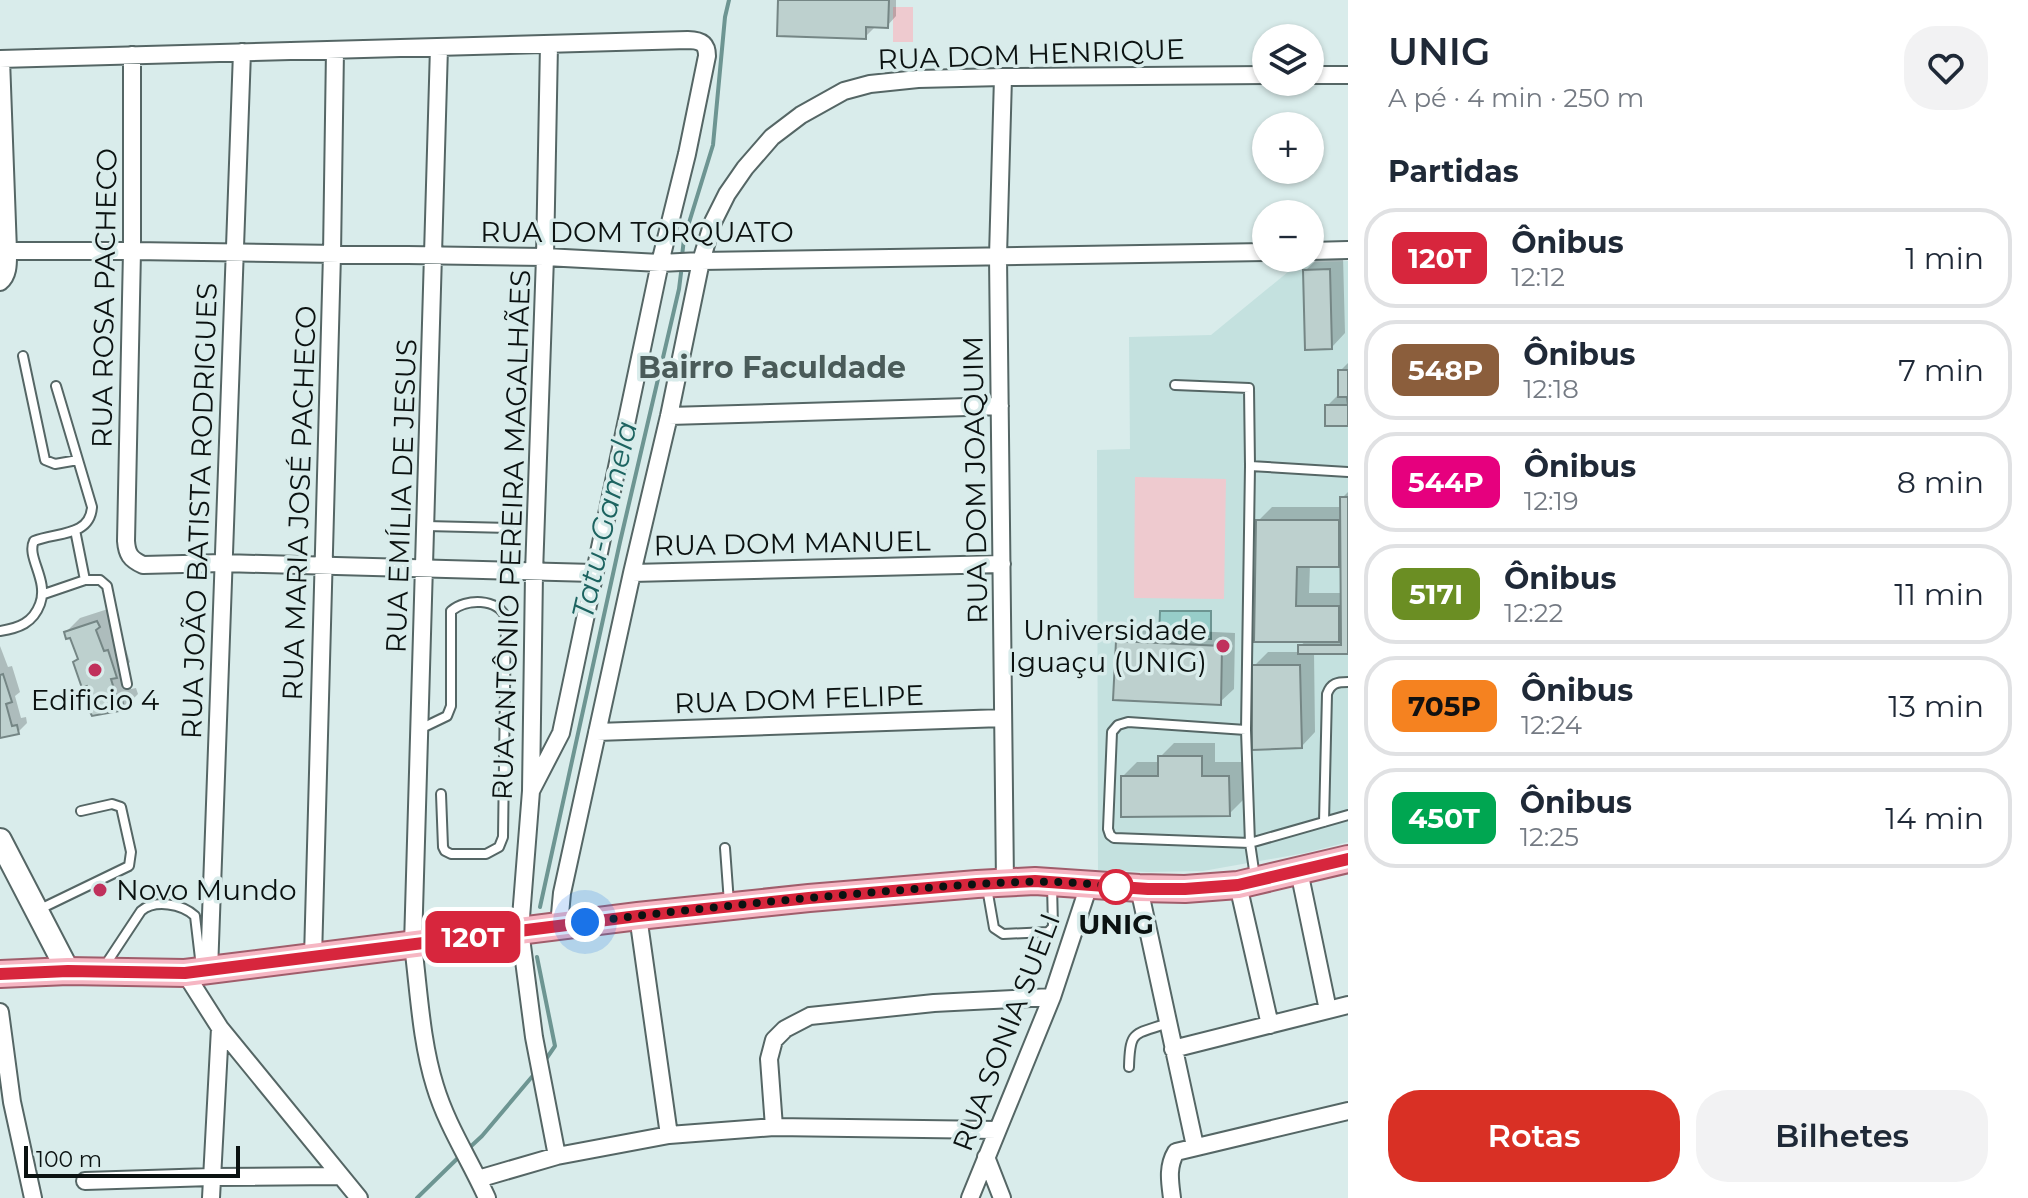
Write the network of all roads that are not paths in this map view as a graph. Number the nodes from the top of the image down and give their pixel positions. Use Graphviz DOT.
graph roads {
  1 [pos="549,44"];
  2 [pos="439,47"];
  3 [pos="335,50"];
  4 [pos="242,52"];
  5 [pos="132,55"];
  6 [pos="1,59"];
  7 [pos="1252,75"];
  8 [pos="1324,75"];
  9 [pos="1348,75"];
  10 [pos="1003,77"];
  11 [pos="3,170"];
  12 [pos="1348,250"];
  13 [pos="8,251"];
  14 [pos="132,251"];
  15 [pos="1324,251"];
  16 [pos="234,252"];
  17 [pos="1252,252"];
  18 [pos="332,254"];
  19 [pos="435,256"];
  20 [pos="998,256"];
  21 [pos="545,257"];
  22 [pos="696,261"];
  23 [pos="666,262"];
  24 [pos="0,282"];
  25 [pos="23,356"];
  26 [pos="1175,385"];
  27 [pos="56,386"];
  28 [pos="1000,406"];
  29 [pos="669,416"];
  30 [pos="78,460"];
  31 [pos="1250,466"];
  32 [pos="1348,472"];
  33 [pos="426,526"];
  34 [pos="514,528"];
  35 [pos="75,530"];
  36 [pos="223,563"];
  37 [pos="1002,564"];
  38 [pos="323,567"];
  39 [pos="425,569"];
  40 [pos="534,573"];
  41 [pos="594,573"];
  42 [pos="632,573"];
  43 [pos="85,580"];
  44 [pos="44,594"];
  45 [pos="0,631"];
  46 [pos="1348,682"];
  47 [pos="127,684"];
  48 [pos="1003,718"];
  49 [pos="420,729"];
  50 [pos="1246,730"];
  51 [pos="597,732"];
  52 [pos="531,791"];
  53 [pos="441,794"];
  54 [pos="81,811"];
  55 [pos="1348,815"];
  56 [pos="1324,822"];
  57 [pos="0,840"];
  58 [pos="1250,843"];
  59 [pos="725,848"];
  60 [pos="1348,859"];
  61 [pos="1299,871"];
  62 [pos="1052,882"];
  63 [pos="996,883"];
  64 [pos="1247,883"];
  65 [pos="1089,885"];
  66 [pos="1139,888"];
  67 [pos="729,906"];
  68 [pos="37,911"];
  69 [pos="638,916"];
  70 [pos="559,925"];
  71 [pos="520,930"];
  72 [pos="413,945"];
  73 [pos="313,958"];
  74 [pos="68,971"];
  75 [pos="101,972"];
  76 [pos="198,972"];
  77 [pos="0,974"];
  78 [pos="1052,997"];
  79 [pos="1348,1005"];
  80 [pos="1328,1010"];
  81 [pos="0,1012"];
  82 [pos="1168,1023"];
  83 [pos="1270,1025"];
  84 [pos="220,1028"];
  85 [pos="1173,1049"];
  86 [pos="1129,1067"];
  87 [pos="1348,1111"];
  88 [pos="774,1127"];
  89 [pos="997,1130"];
  90 [pos="669,1135"];
  91 [pos="1195,1146"];
  92 [pos="557,1156"];
  93 [pos="986,1157"];
  94 [pos="475,1171"];
  95 [pos="339,1176"];
  96 [pos="211,1177"];
  97 [pos="85,1181"];
  98 [pos="355,1196"];
  99 [pos="33,1198"];
  100 [pos="211,1198"];
  101 [pos="487,1198"];
  102 [pos="970,1198"];
  103 [pos="1002,1198"];
  104 [pos="1172,1198"];
  1 -- 2 [label="street"];
  1 -- 21 [label="street, RUA ANTÔNIO PEREIRA MAGALHÃES"];
  1 -- 23 [label="street"];
  2 -- 3 [label="street"];
  2 -- 19 [label="street, RUA EMÍLIA DE JESUS"];
  3 -- 4 [label="street"];
  3 -- 18 [label="street, RUA MARIA JOSÉ PACHECO"];
  4 -- 5 [label="street"];
  4 -- 16 [label="street, RUA JOÃO BATISTA RODRIGUES"];
  5 -- 6 [label="street"];
  5 -- 14 [label="street, RUA ROSA PACHECO"];
  6 -- 11 [label="street"];
  7 -- 10 [label="street, RUA DOM HENRIQUE"];
  8 -- 9 [label="street"];
  10 -- 20 [label="street, RUA DOM JOAQUIM"];
  10 -- 22 [label="street, RUA DOM HENRIQUE"];
  11 -- 13 [label="street"];
  12 -- 15 [label="street"];
  13 -- 14 [label="street, RUA DOM TORQUATO"];
  13 -- 24 [label="street"];
  14 -- 16 [label="street, RUA DOM TORQUATO"];
  14 -- 36 [label="street, RUA ROSA PACHECO"];
  16 -- 18 [label="street, RUA DOM TORQUATO"];
  16 -- 36 [label="street, RUA JOÃO BATISTA RODRIGUES"];
  17 -- 20 [label="street, RUA DOM TORQUATO"];
  18 -- 19 [label="street, RUA DOM TORQUATO"];
  18 -- 38 [label="street, RUA MARIA JOSÉ PACHECO"];
  19 -- 21 [label="street, RUA DOM TORQUATO"];
  19 -- 33 [label="street, RUA EMÍLIA DE JESUS"];
  20 -- 22 [label="street, RUA DOM TORQUATO"];
  20 -- 28 [label="street, RUA DOM JOAQUIM"];
  21 -- 23 [label="street, RUA DOM TORQUATO"];
  21 -- 40 [label="street, RUA ANTÔNIO PEREIRA MAGALHÃES"];
  22 -- 23 [label="street, RUA DOM TORQUATO"];
  22 -- 29 [label="street, RUA DOM HENRIQUE"];
  23 -- 41 [label="street"];
  25 -- 30 [label="lane"];
  26 -- 31 [label="lane"];
  27 -- 30 [label="lane"];
  28 -- 29 [label="street"];
  28 -- 37 [label="street, RUA DOM JOAQUIM"];
  29 -- 42 [label="street, RUA DOM HENRIQUE"];
  30 -- 35 [label="lane"];
  31 -- 32 [label="lane"];
  31 -- 50 [label="lane"];
  33 -- 34 [label="lane"];
  33 -- 39 [label="street, RUA EMÍLIA DE JESUS"];
  35 -- 43 [label="lane"];
  35 -- 44 [label="lane"];
  36 -- 38 [label="street"];
  36 -- 76 [label="street, RUA JOÃO BATISTA RODRIGUES"];
  37 -- 42 [label="street, RUA DOM MANUEL"];
  37 -- 48 [label="street, RUA DOM JOAQUIM"];
  38 -- 39 [label="street"];
  38 -- 73 [label="street, RUA MARIA JOSÉ PACHECO"];
  39 -- 40 [label="street"];
  39 -- 49 [label="street, RUA EMÍLIA DE JESUS"];
  40 -- 41 [label="street"];
  40 -- 52 [label="street, RUA ANTÔNIO PEREIRA MAGALHÃES"];
  41 -- 52 [label="street"];
  42 -- 51 [label="street, RUA DOM HENRIQUE"];
  43 -- 44 [label="lane"];
  43 -- 47 [label="lane"];
  44 -- 45 [label="lane"];
  46 -- 56 [label="lane"];
  48 -- 51 [label="street, RUA DOM FELIPE"];
  48 -- 63 [label="street, RUA DOM JOAQUIM"];
  49 -- 53 [label="lane"];
  49 -- 72 [label="street, RUA EMÍLIA DE JESUS"];
  50 -- 58 [label="lane"];
  50 -- 58 [label="lane"];
  51 -- 70 [label="street, RUA DOM HENRIQUE"];
  52 -- 71 [label="street, RUA ANTÔNIO PEREIRA MAGALHÃES"];
  54 -- 68 [label="lane"];
  55 -- 56 [label="lane"];
  56 -- 58 [label="lane"];
  57 -- 68 [label="street"];
  58 -- 64 [label="lane"];
  59 -- 67 [label="lane"];
  60 -- 61 [label="main road"];
  61 -- 64 [label="main road"];
  61 -- 80 [label="street"];
  62 -- 63 [label="main road"];
  62 -- 63 [label="lane"];
  62 -- 65 [label="main road"];
  63 -- 67 [label="main road"];
  64 -- 66 [label="main road"];
  64 -- 83 [label="street"];
  65 -- 66 [label="main road"];
  65 -- 78 [label="street, RUA SONIA SUELI"];
  66 -- 82 [label="street"];
  67 -- 69 [label="main road"];
  68 -- 74 [label="street"];
  69 -- 70 [label="main road"];
  69 -- 90 [label="street"];
  70 -- 71 [label="main road"];
  71 -- 72 [label="main road"];
  71 -- 92 [label="street, RUA ANTÔNIO PEREIRA MAGALHÃES"];
  72 -- 73 [label="main road"];
  72 -- 94 [label="street, RUA EMÍLIA DE JESUS"];
  73 -- 76 [label="main road"];
  74 -- 75 [label="main road"];
  74 -- 77 [label="main road"];
  75 -- 76 [label="main road"];
  75 -- 76 [label="lane"];
  76 -- 84 [label="street"];
  78 -- 88 [label="street"];
  78 -- 89 [label="street, RUA SONIA SUELI"];
  79 -- 80 [label="street"];
  80 -- 83 [label="street"];
  81 -- 99 [label="street"];
  82 -- 85 [label="street"];
  82 -- 86 [label="lane"];
  83 -- 85 [label="street"];
  84 -- 95 [label="street"];
  84 -- 96 [label="street"];
  85 -- 91 [label="street"];
  87 -- 91 [label="street"];
  88 -- 89 [label="street"];
  88 -- 90 [label="street"];
  89 -- 93 [label="street, RUA SONIA SUELI"];
  90 -- 92 [label="street"];
  91 -- 104 [label="street"];
  92 -- 94 [label="street"];
  93 -- 102 [label="street, RUA SONIA SUELI"];
  93 -- 103 [label="street"];
  94 -- 101 [label="street, RUA EMÍLIA DE JESUS"];
  95 -- 96 [label="street"];
  95 -- 98 [label="street"];
  96 -- 97 [label="street"];
  96 -- 100 [label="street"];
}
